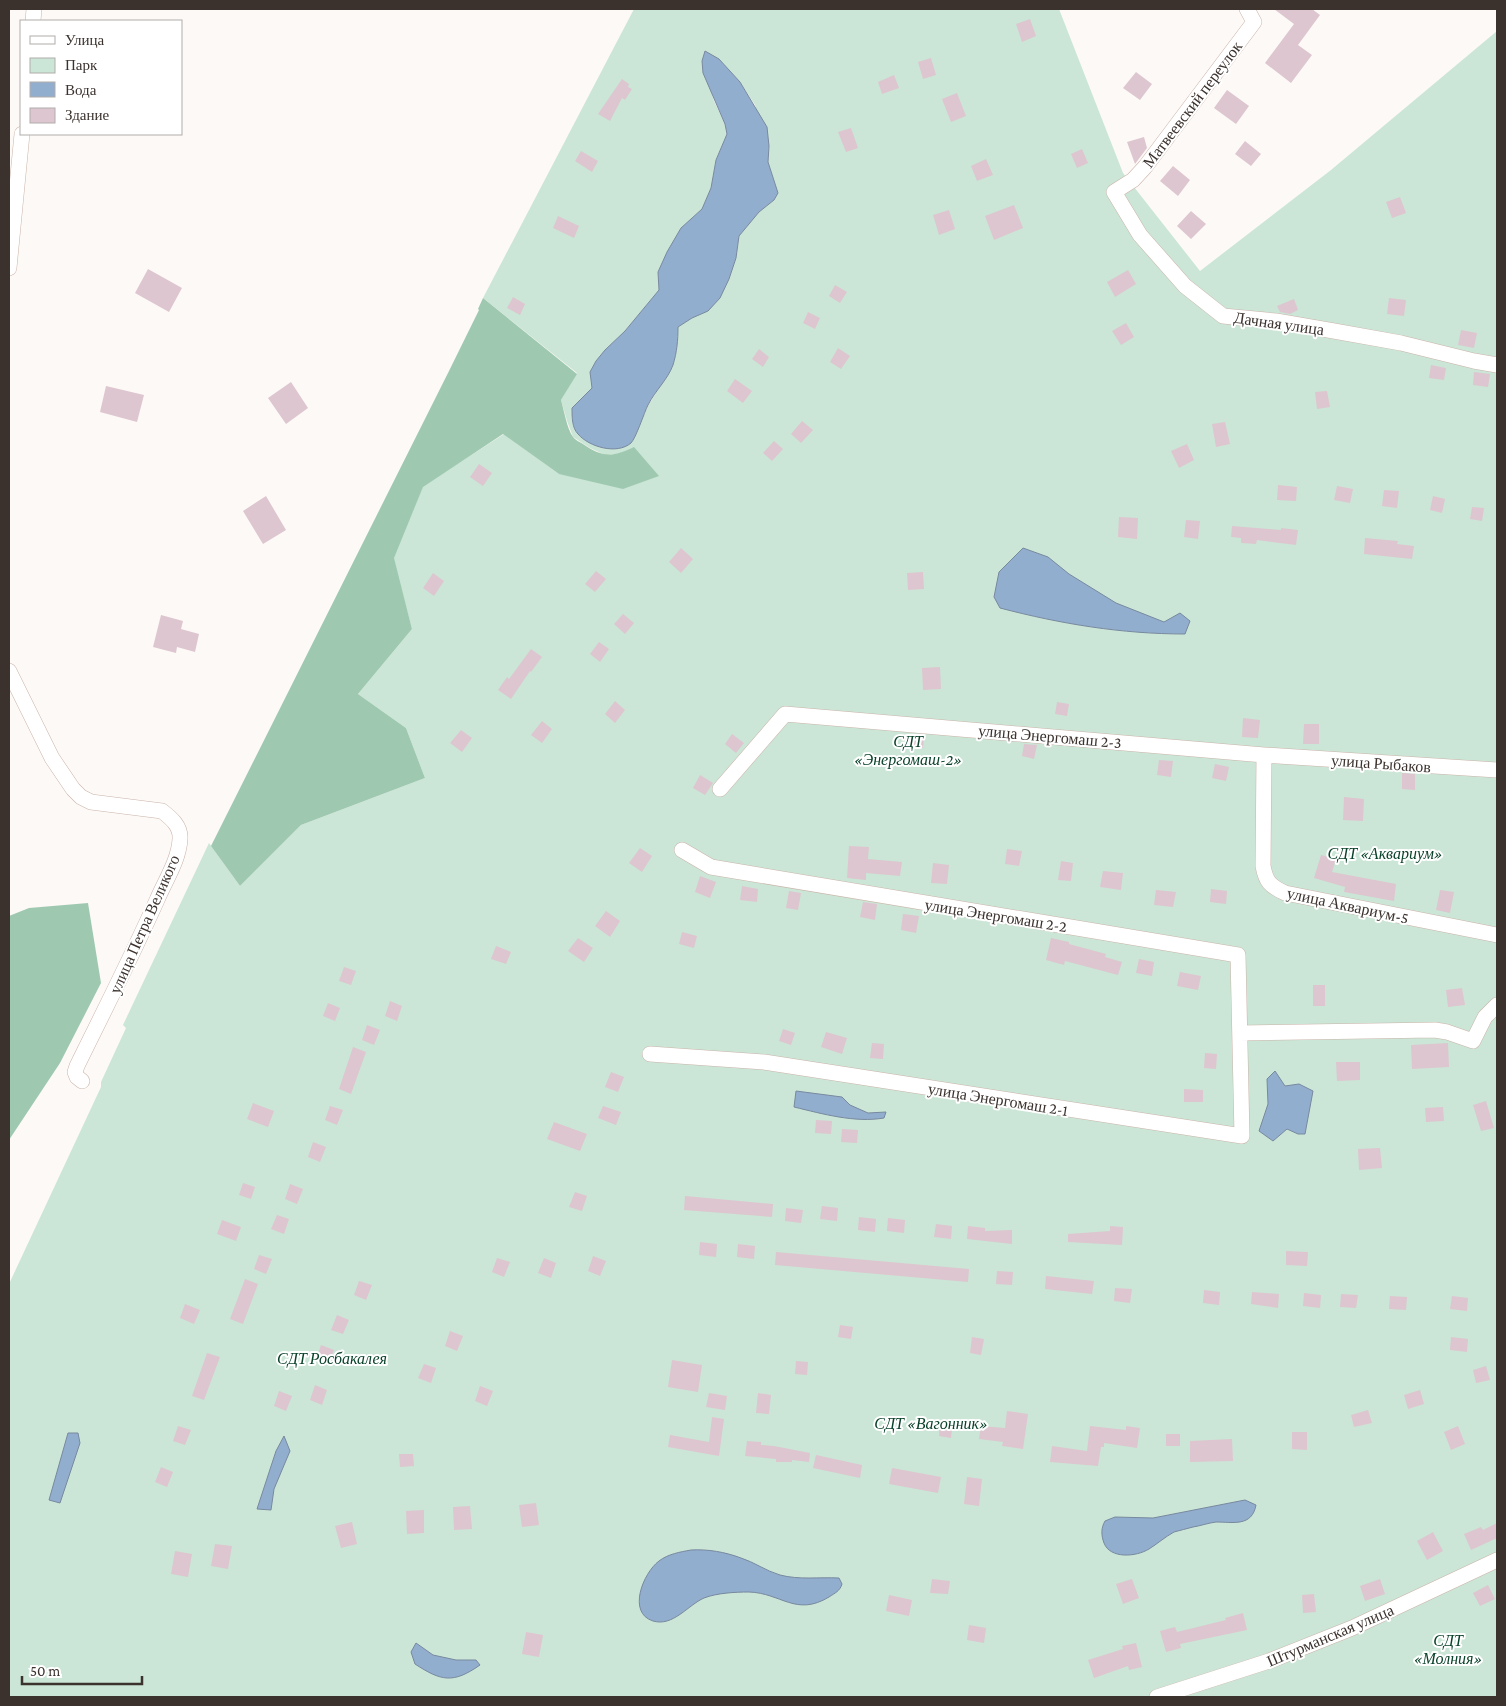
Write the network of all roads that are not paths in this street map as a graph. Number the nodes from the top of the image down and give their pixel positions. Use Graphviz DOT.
graph roads {
  1 [pos="1247,9"];
  2 [pos="22,135"];
  3 [pos="1114,192"];
  4 [pos="13,195"];
  5 [pos="9,268"];
  6 [pos="1497,365"];
  7 [pos="9,671"];
  8 [pos="1264,755"];
  9 [pos="1497,770"];
  10 [pos="720,788"];
  11 [pos="682,850"];
  12 [pos="1497,935"];
  13 [pos="1497,1004"];
  14 [pos="1240,1033"];
  15 [pos="650,1054"];
  16 [pos="82,1081"];
  17 [pos="1497,1560"];
  18 [pos="1157,1697"];
  1 -- 3 [label="street, Матвеевский переулок"];
  2 -- 4 [label="street"];
  3 -- 6 [label="street, Дачная улица"];
  4 -- 5 [label="street"];
  7 -- 16 [label="street, улица Петра Великого"];
  8 -- 9 [label="street, улица Рыбаков"];
  8 -- 10 [label="street, улица Энергомаш 2-3"];
  8 -- 12 [label="street, улица Аквариум-5"];
  11 -- 14 [label="street, улица Энергомаш 2-2"];
  13 -- 14 [label="street"];
  14 -- 15 [label="street, улица Энергомаш 2-1"];
  17 -- 18 [label="street, Штурманская улица"];
}
